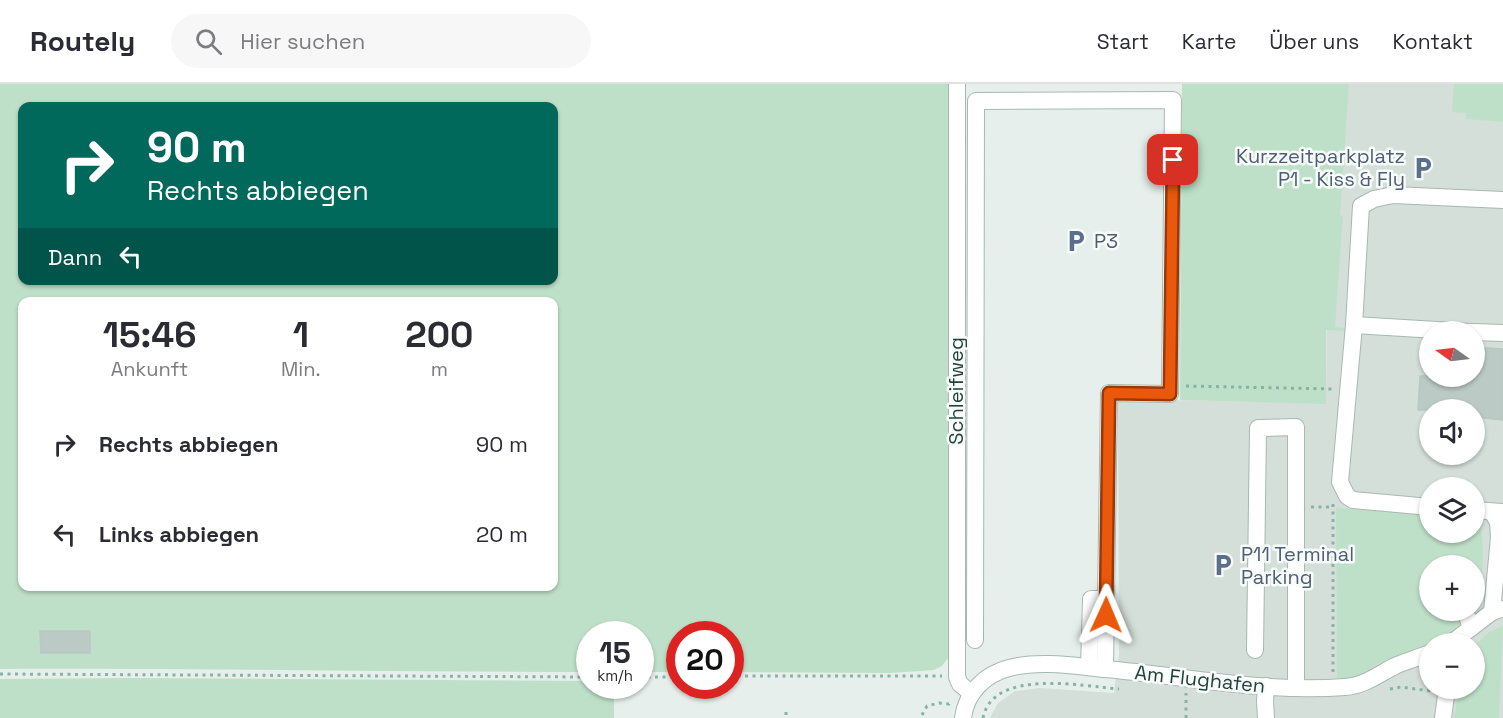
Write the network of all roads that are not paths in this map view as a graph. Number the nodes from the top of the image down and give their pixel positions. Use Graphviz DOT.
graph roads {
  1 [pos="957,84"];
  2 [pos="1503,200"];
  3 [pos="1354,326"];
  4 [pos="1419,329"];
  5 [pos="1485,332"];
  6 [pos="1503,333"];
  7 [pos="1419,506"];
  8 [pos="1497,512"];
  9 [pos="1498,610"];
  10 [pos="1469,621"];
  11 [pos="1471,628"];
  12 [pos="1464,633"];
  13 [pos="975,640"];
  14 [pos="1255,650"];
  15 [pos="1419,657"];
  16 [pos="1097,668"];
  17 [pos="1266,686"];
  18 [pos="1296,688"];
  19 [pos="971,693"];
  20 [pos="1443,699"];
  21 [pos="963,718"];
  22 [pos="1266,718"];
  23 [pos="1443,718"];
  1 -- 19 [label="street, Schleifweg"];
  2 -- 3 [label="street"];
  3 -- 4 [label="street"];
  3 -- 7 [label="street"];
  5 -- 6 [label="street"];
  8 -- 9 [label="street"];
  9 -- 11 [label="street"];
  10 -- 11 [label="street"];
  11 -- 12 [label="street"];
  13 -- 16 [label="street"];
  14 -- 18 [label="street"];
  15 -- 18 [label="street, Am Flughafen"];
  16 -- 17 [label="street, Am Flughafen"];
  16 -- 19 [label="street, Am Flughafen"];
  17 -- 18 [label="street, Am Flughafen"];
  17 -- 22 [label="street"];
  19 -- 21 [label="street"];
  20 -- 23 [label="street"];
}
